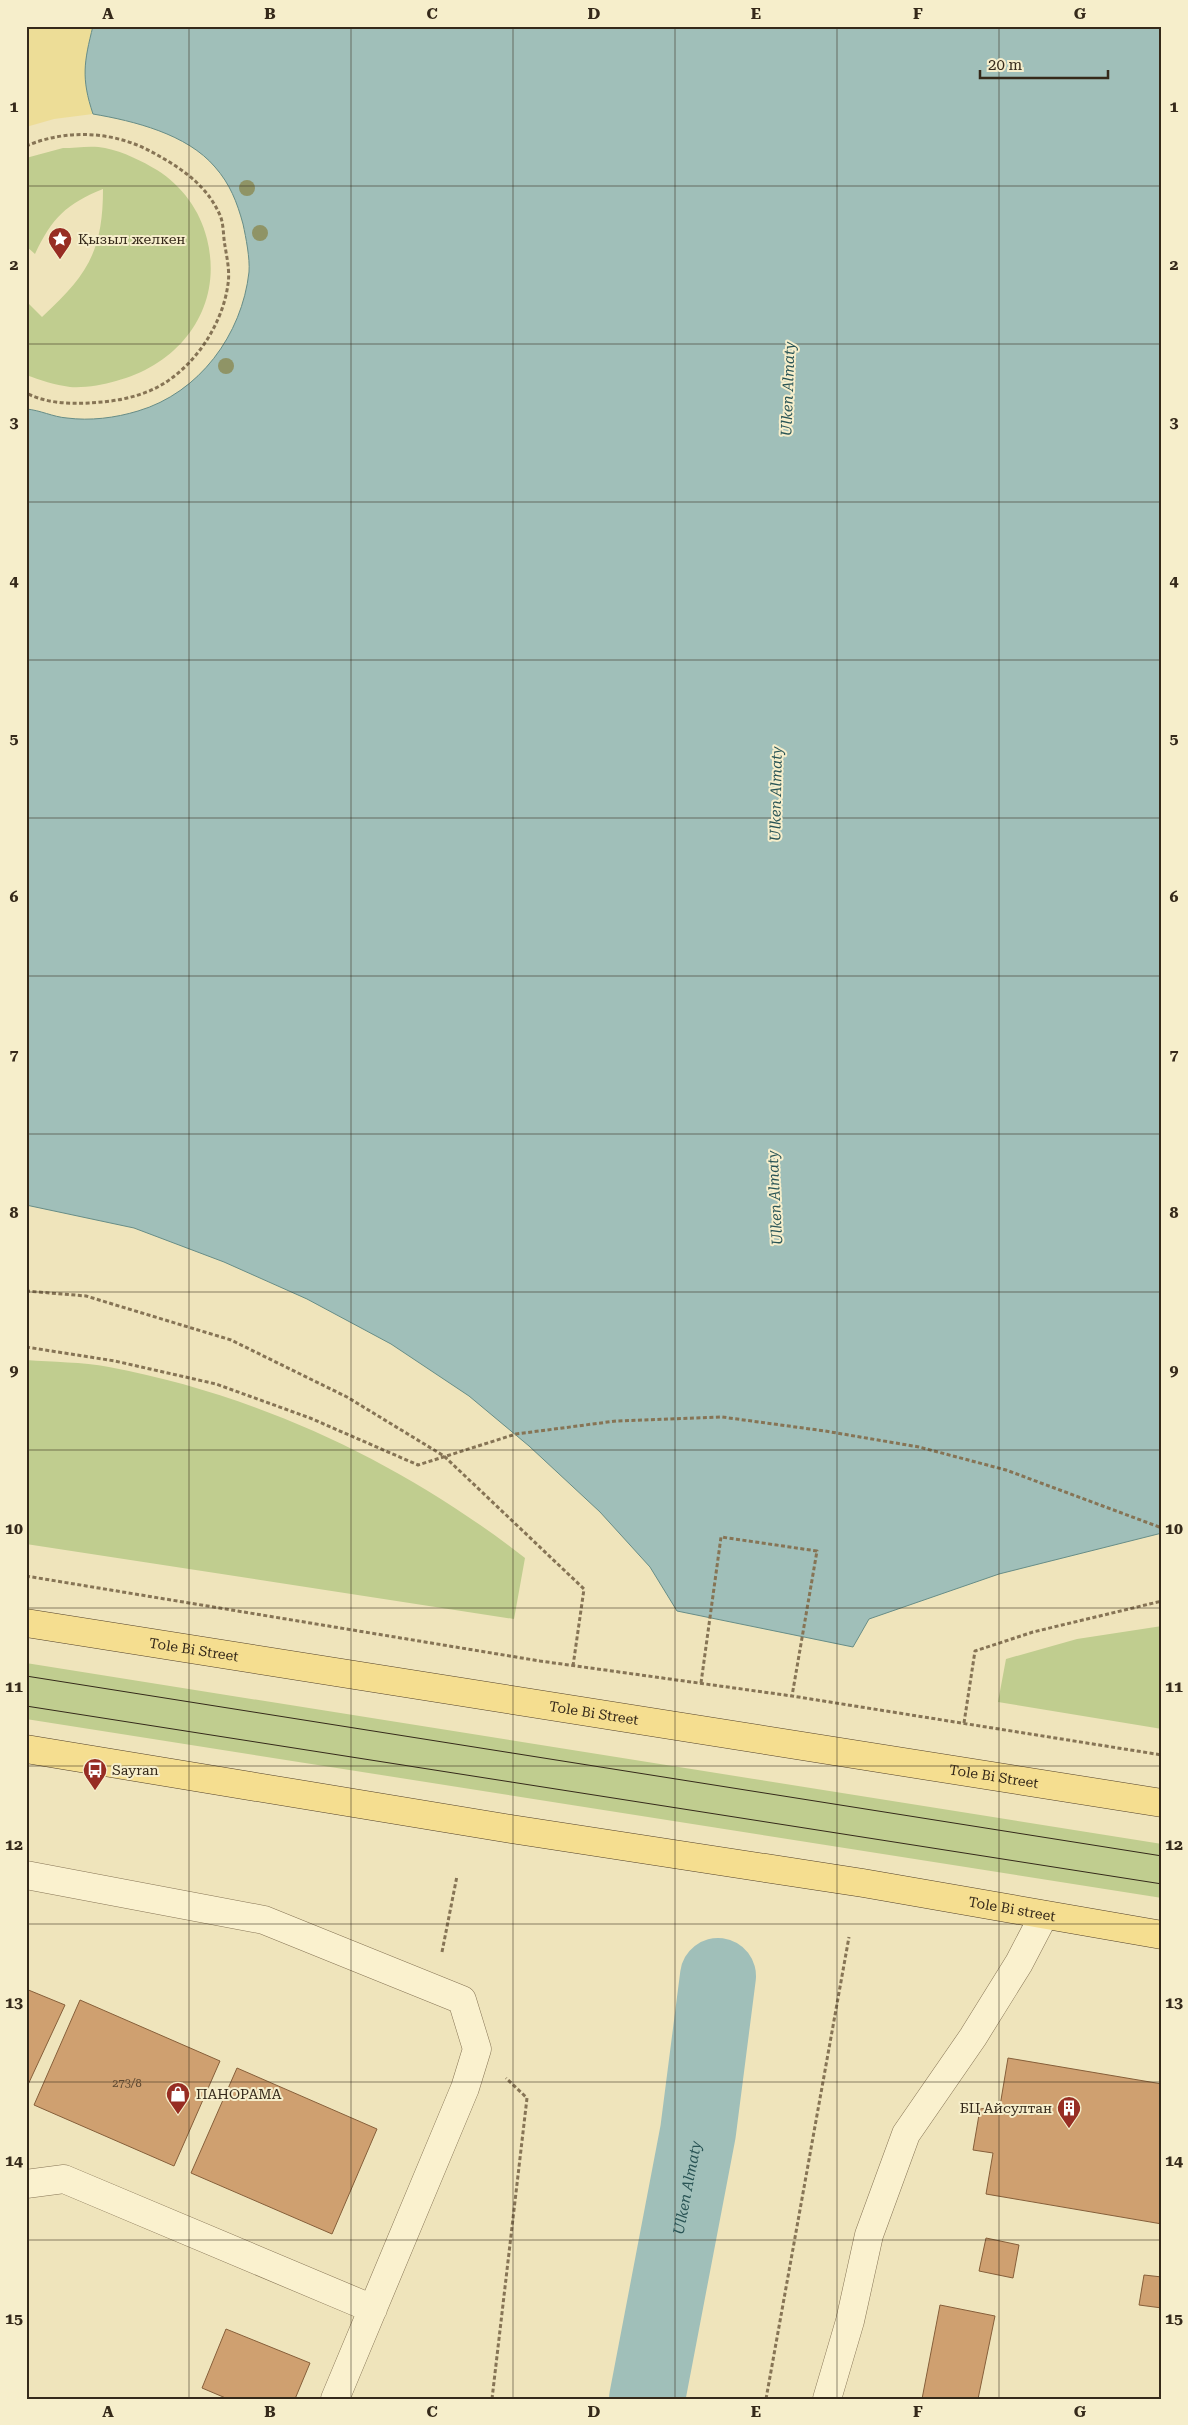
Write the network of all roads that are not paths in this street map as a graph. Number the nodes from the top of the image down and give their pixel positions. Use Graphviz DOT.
graph roads {
  1 [pos="26,1623"];
  2 [pos="26,1749"];
  3 [pos="1162,1803"];
  4 [pos="26,1876"];
  5 [pos="1044,1914"];
  6 [pos="1162,1935"];
  7 [pos="26,2184"];
  8 [pos="373,2309"];
  9 [pos="335,2399"];
  10 [pos="827,2399"];
  1 -- 3 [label="main road, Tole Bi Street"];
  2 -- 5 [label="main road, Tole Bi street"];
  4 -- 8 [label="lane"];
  5 -- 6 [label="main road, Tole Bi street"];
  5 -- 10 [label="lane"];
  7 -- 8 [label="lane"];
  8 -- 9 [label="lane"];
}
